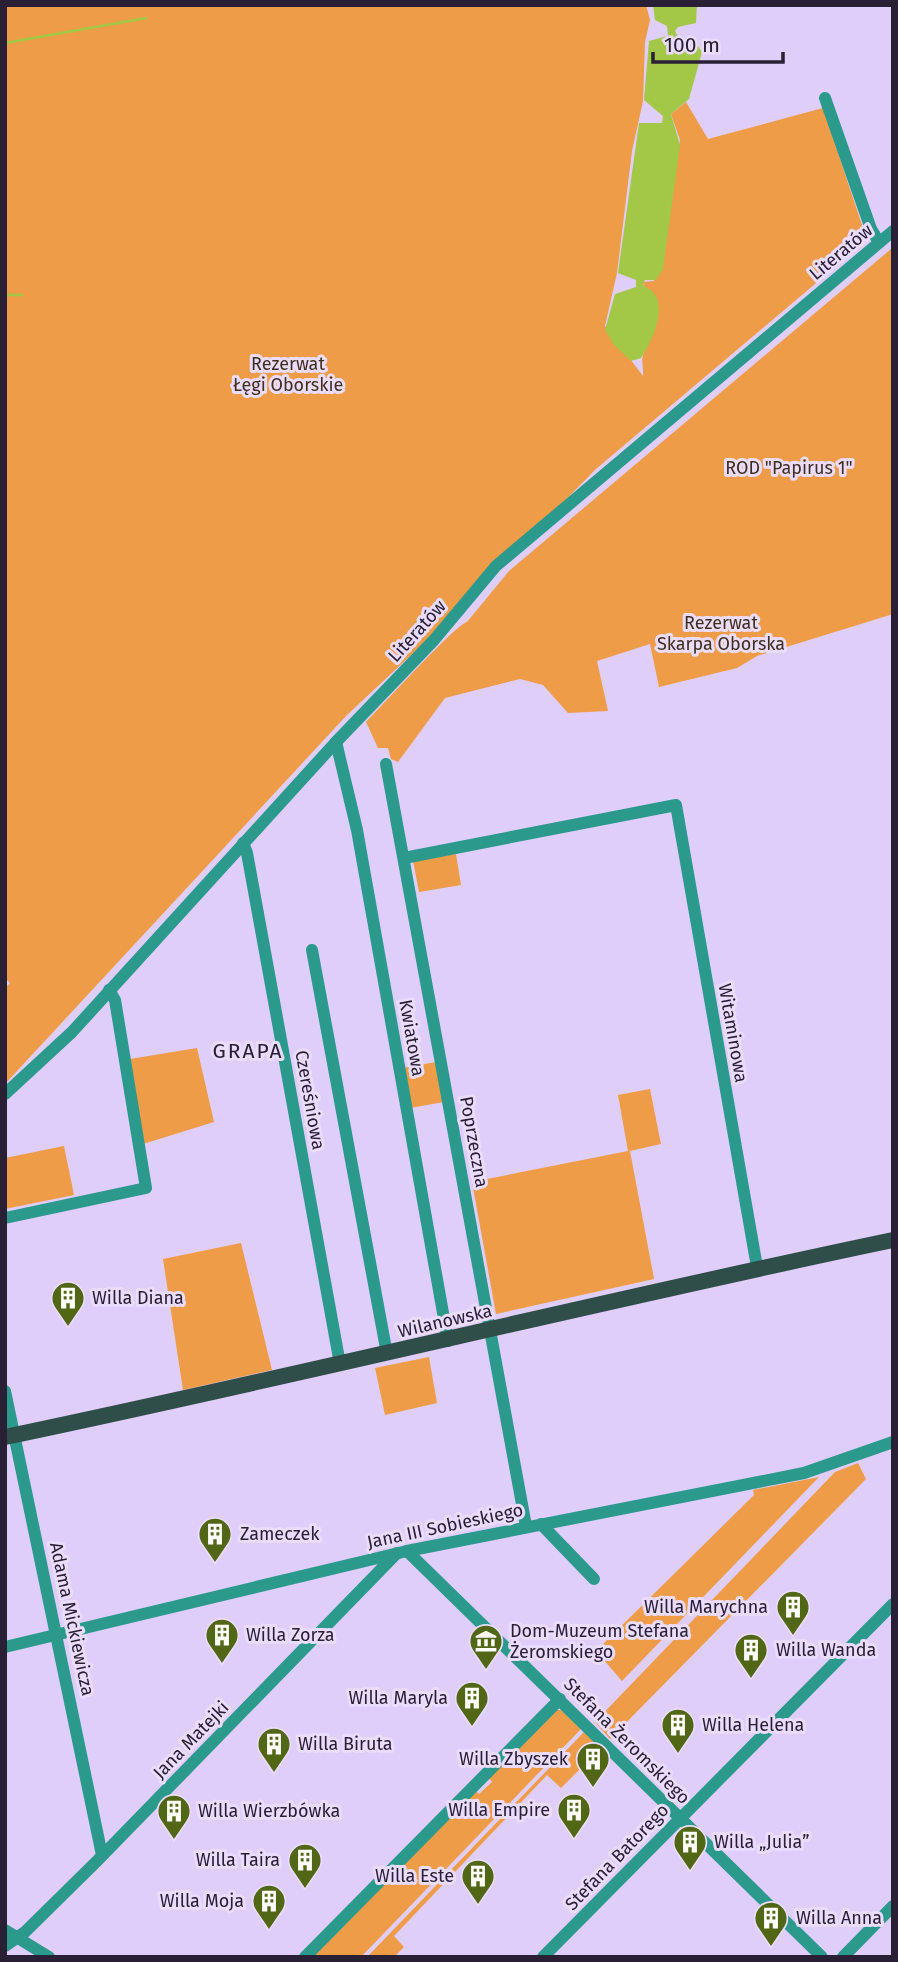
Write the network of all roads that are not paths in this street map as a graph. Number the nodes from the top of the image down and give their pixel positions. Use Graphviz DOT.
graph roads {
  1 [pos="825,98"];
  2 [pos="888,237"];
  3 [pos="336,742"];
  4 [pos="386,764"];
  5 [pos="243,843"];
  6 [pos="404,858"];
  7 [pos="312,950"];
  8 [pos="109,990"];
  9 [pos="5,1094"];
  10 [pos="5,1218"];
  11 [pos="893,1240"];
  12 [pos="757,1267"];
  13 [pos="490,1331"];
  14 [pos="448,1341"];
  15 [pos="387,1354"];
  16 [pos="340,1364"];
  17 [pos="5,1391"];
  18 [pos="10,1436"];
  19 [pos="893,1442"];
  20 [pos="541,1524"];
  21 [pos="526,1527"];
  22 [pos="402,1552"];
  23 [pos="594,1579"];
  24 [pos="893,1604"];
  25 [pos="57,1635"];
  26 [pos="5,1647"];
  27 [pos="560,1699"];
  28 [pos="680,1818"];
  29 [pos="102,1855"];
  30 [pos="893,1906"];
  31 [pos="5,1930"];
  32 [pos="18,1938"];
  33 [pos="5,1945"];
  34 [pos="50,1957"];
  35 [pos="305,1957"];
  36 [pos="543,1957"];
  37 [pos="822,1957"];
  38 [pos="843,1957"];
  1 -- 2 [label="street"];
  2 -- 3 [label="street, Literatów"];
  3 -- 5 [label="street, Literatów"];
  3 -- 14 [label="street, Kwiatowa"];
  4 -- 6 [label="street, Poprzeczna"];
  5 -- 8 [label="street, Literatów"];
  5 -- 16 [label="street, Czereśniowa"];
  6 -- 12 [label="street, Witaminowa"];
  6 -- 13 [label="street, Poprzeczna"];
  7 -- 15 [label="street"];
  8 -- 9 [label="street, Literatów"];
  8 -- 10 [label="street"];
  11 -- 12 [label="main road, Wilanowska"];
  12 -- 13 [label="main road, Wilanowska"];
  13 -- 14 [label="main road, Wilanowska"];
  13 -- 21 [label="street, Poprzeczna"];
  14 -- 15 [label="main road, Wilanowska"];
  15 -- 16 [label="main road, Wilanowska"];
  16 -- 18 [label="main road, Wilanowska"];
  17 -- 18 [label="street, Adama Mickiewicza"];
  18 -- 25 [label="street, Adama Mickiewicza"];
  19 -- 20 [label="street, Jana III Sobieskiego"];
  20 -- 21 [label="street, Jana III Sobieskiego"];
  20 -- 23 [label="street"];
  21 -- 22 [label="street, Jana III Sobieskiego"];
  22 -- 25 [label="street, Jana III Sobieskiego"];
  22 -- 27 [label="street, Stefana Żeromskiego"];
  22 -- 29 [label="street, Jana Matejki"];
  24 -- 28 [label="street, Stefana Batorego"];
  25 -- 26 [label="street, Jana III Sobieskiego"];
  25 -- 29 [label="street, Adama Mickiewicza"];
  27 -- 28 [label="street, Stefana Żeromskiego"];
  27 -- 35 [label="street"];
  28 -- 36 [label="street, Stefana Batorego"];
  28 -- 37 [label="street, Stefana Żeromskiego"];
  29 -- 32 [label="street, Jana Matejki"];
  30 -- 38 [label="street"];
  31 -- 32 [label="street"];
  32 -- 33 [label="street, Jana Matejki"];
  32 -- 34 [label="street"];
}
